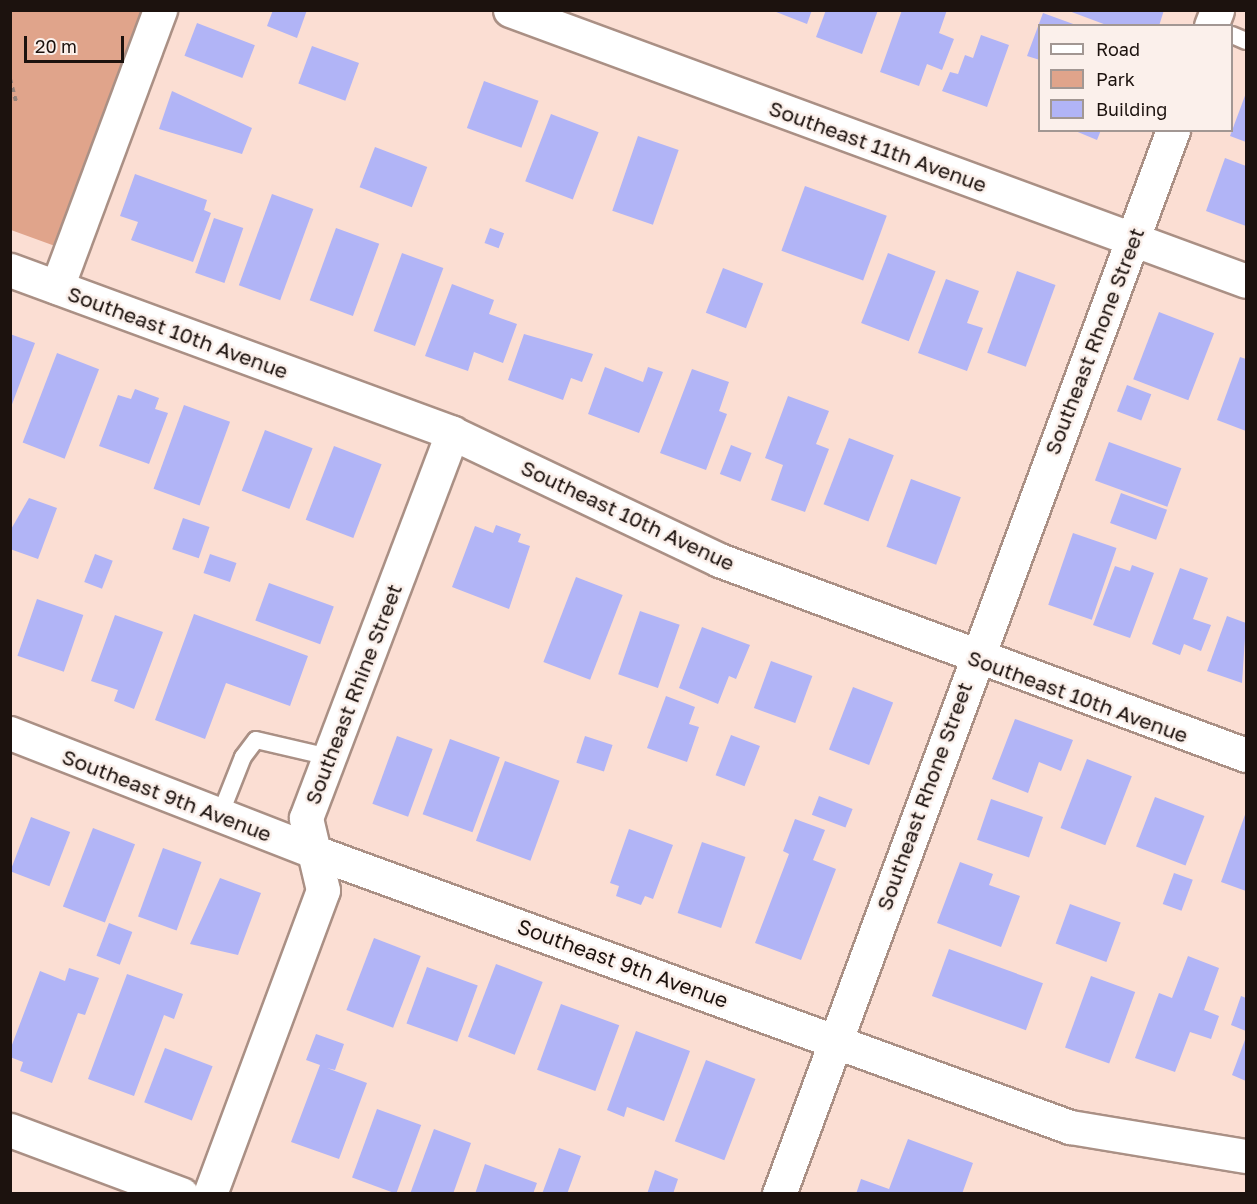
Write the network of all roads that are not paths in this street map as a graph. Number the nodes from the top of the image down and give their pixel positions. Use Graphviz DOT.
graph roads {
  1 [pos="160,10"];
  2 [pos="528,14"];
  3 [pos="1172,132"];
  4 [pos="1133,240"];
  5 [pos="10,270"];
  6 [pos="1246,281"];
  7 [pos="57,287"];
  8 [pos="452,433"];
  9 [pos="973,658"];
  10 [pos="10,733"];
  11 [pos="1246,755"];
  12 [pos="329,757"];
  13 [pos="220,815"];
  14 [pos="312,851"];
  15 [pos="836,1040"];
  16 [pos="10,1130"];
  17 [pos="1246,1156"];
  18 [pos="181,1194"];
  19 [pos="210,1194"];
  20 [pos="779,1194"];
  1 -- 7 [label="street"];
  2 -- 4 [label="street, Southeast 11th Avenue"];
  3 -- 4 [label="street, Southeast Rhone Street"];
  4 -- 6 [label="street, Southeast 11th Avenue"];
  4 -- 9 [label="street, Southeast Rhone Street"];
  5 -- 7 [label="street, Southeast 10th Avenue"];
  7 -- 8 [label="street, Southeast 10th Avenue"];
  8 -- 9 [label="street, Southeast 10th Avenue"];
  8 -- 12 [label="street, Southeast Rhine Street"];
  9 -- 11 [label="street, Southeast 10th Avenue"];
  9 -- 15 [label="street, Southeast Rhone Street"];
  10 -- 13 [label="street, Southeast 9th Avenue"];
  12 -- 13 [label="lane"];
  12 -- 14 [label="street, Southeast Rhine Street"];
  13 -- 14 [label="street, Southeast 9th Avenue"];
  14 -- 15 [label="street, Southeast 9th Avenue"];
  14 -- 19 [label="street, Southeast Rhine Street"];
  15 -- 17 [label="street, Southeast 9th Avenue"];
  15 -- 20 [label="street, Southeast Rhone Street"];
  16 -- 18 [label="street"];
}
